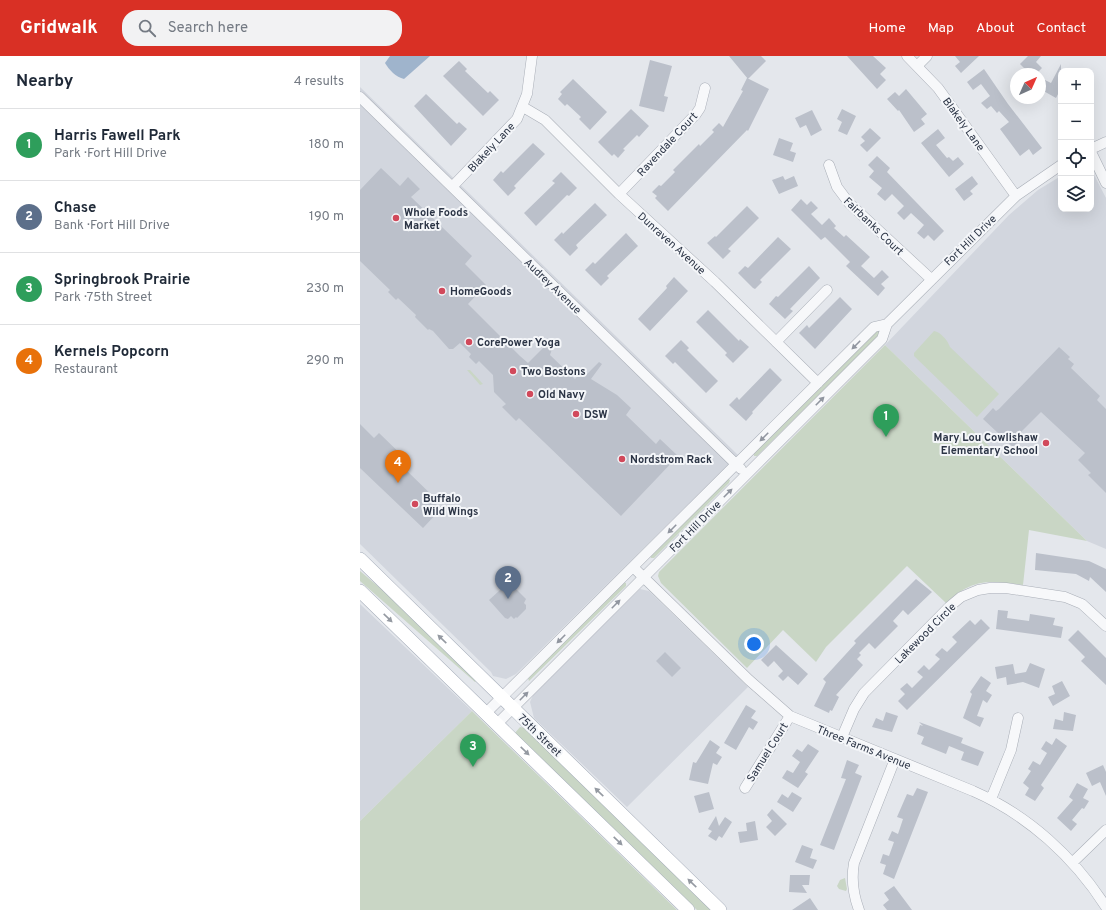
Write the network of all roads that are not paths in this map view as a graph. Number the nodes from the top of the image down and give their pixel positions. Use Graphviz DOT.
graph roads {
  1 [pos="532,56"];
  2 [pos="907,56"];
  3 [pos="927,56"];
  4 [pos="917,66"];
  5 [pos="705,88"];
  6 [pos="360,98"];
  7 [pos="523,107"];
  8 [pos="1106,142"];
  9 [pos="1094,148"];
  10 [pos="1094,157"];
  11 [pos="829,166"];
  12 [pos="1058,167"];
  13 [pos="1106,183"];
  14 [pos="452,187"];
  15 [pos="619,194"];
  16 [pos="1016,196"];
  17 [pos="931,279"];
  18 [pos="827,290"];
  19 [pos="887,324"];
  20 [pos="776,342"];
  21 [pos="818,383"];
  22 [pos="736,464"];
  23 [pos="747,474"];
  24 [pos="360,559"];
  25 [pos="633,567"];
  26 [pos="643,577"];
  27 [pos="360,591"];
  28 [pos="1106,626"];
  29 [pos="502,698"];
  30 [pos="512,708"];
  31 [pos="486,713"];
  32 [pos="790,716"];
  33 [pos="1018,718"];
  34 [pos="497,724"];
  35 [pos="842,737"];
  36 [pos="895,759"];
  37 [pos="745,788"];
  38 [pos="992,799"];
  39 [pos="1106,830"];
  40 [pos="1072,863"];
  41 [pos="1106,907"];
  42 [pos="688,910"];
  43 [pos="720,910"];
  44 [pos="859,910"];
  1 -- 7 [label="street, Blakely Lane"];
  2 -- 4 [label="street, Blakely Lane"];
  3 -- 4 [label="street"];
  4 -- 16 [label="street, Blakely Lane"];
  5 -- 15 [label="street, Ravendale Court"];
  6 -- 14 [label="street, Audrey Avenue"];
  7 -- 14 [label="street, Blakely Lane"];
  7 -- 15 [label="street, Dunraven Avenue"];
  8 -- 9 [label="street"];
  10 -- 13 [label="street"];
  11 -- 17 [label="street, Fairbanks Court"];
  12 -- 16 [label="street, Fort Hill Drive"];
  14 -- 22 [label="street, Audrey Avenue"];
  15 -- 20 [label="street, Dunraven Avenue"];
  16 -- 17 [label="street, Fort Hill Drive"];
  17 -- 19 [label="street, Fort Hill Drive"];
  18 -- 20 [label="street"];
  19 -- 21 [label="street, Fort Hill Drive, one-way"];
  23 -- 19 [label="street, Fort Hill Drive, one-way"];
  20 -- 21 [label="street, Dunraven Avenue"];
  21 -- 22 [label="street, Fort Hill Drive, one-way"];
  22 -- 23 [label="street, Audrey Avenue"];
  22 -- 25 [label="street, Fort Hill Drive, one-way"];
  26 -- 23 [label="street, Fort Hill Drive, one-way"];
  29 -- 24 [label="main road, 75th Street, one-way"];
  25 -- 26 [label="street, Three Farms Avenue"];
  25 -- 29 [label="street, Fort Hill Drive, one-way"];
  30 -- 26 [label="street, Fort Hill Drive, one-way"];
  26 -- 32 [label="street, Three Farms Avenue"];
  27 -- 31 [label="main road, 75th Street, one-way"];
  28 -- 35 [label="street, Lakewood Circle"];
  29 -- 30 [label="main road, 75th Street"];
  29 -- 31 [label="street, Fort Hill Drive"];
  30 -- 34 [label="street, Fort Hill Drive"];
  43 -- 30 [label="main road, 75th Street, one-way"];
  31 -- 34 [label="main road, 75th Street"];
  32 -- 35 [label="street, Three Farms Avenue"];
  32 -- 37 [label="street, Samuel Court"];
  33 -- 38 [label="street"];
  34 -- 42 [label="main road, 75th Street, one-way"];
  35 -- 36 [label="street, Three Farms Avenue"];
  36 -- 38 [label="street, Three Farms Avenue"];
  36 -- 44 [label="street"];
  38 -- 40 [label="street, Three Farms Avenue"];
  39 -- 40 [label="street"];
  40 -- 41 [label="street, Three Farms Avenue"];
}
